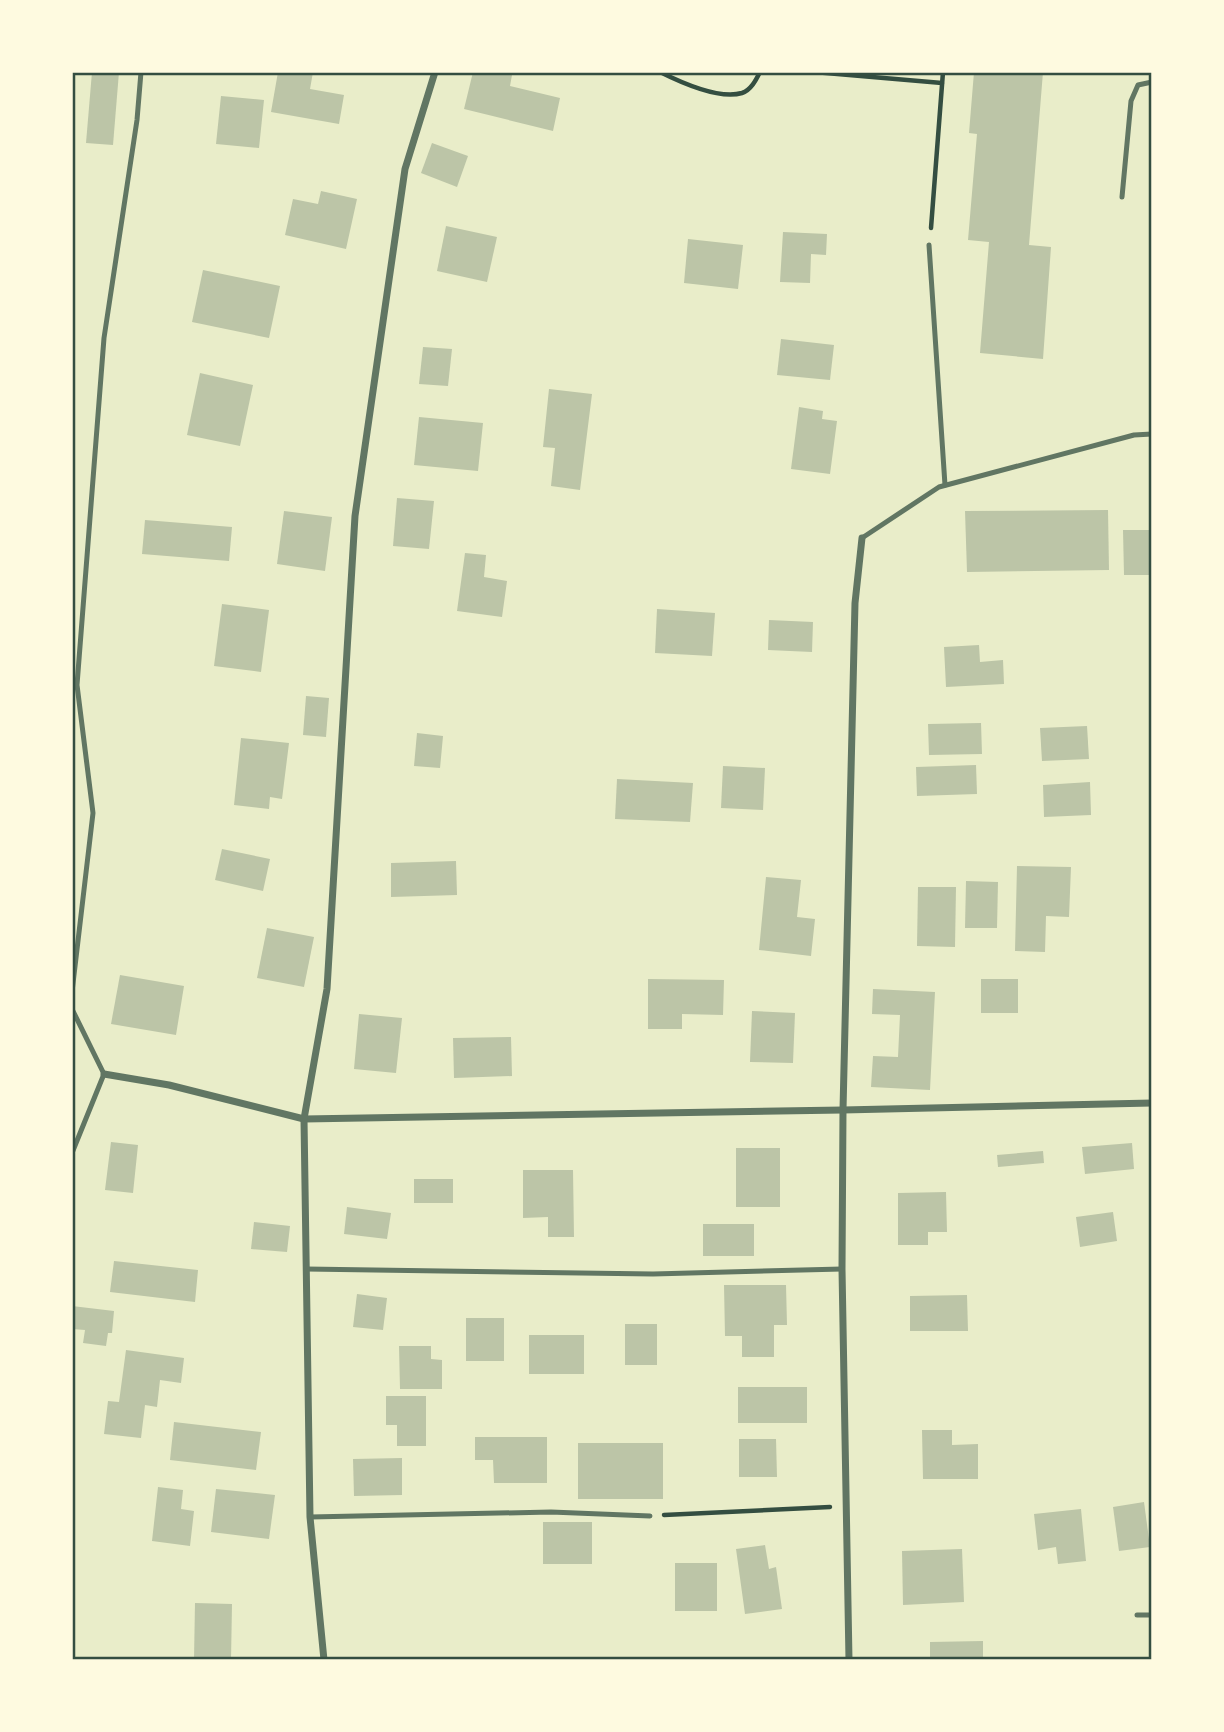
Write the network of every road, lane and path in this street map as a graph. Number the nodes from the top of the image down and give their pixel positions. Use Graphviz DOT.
graph roads {
  1 [pos="141,72"];
  2 [pos="435,72"];
  3 [pos="660,72"];
  4 [pos="760,72"];
  5 [pos="814,72"];
  6 [pos="943,72"];
  7 [pos="1152,82"];
  8 [pos="942,83"];
  9 [pos="1122,198"];
  10 [pos="929,245"];
  11 [pos="1152,434"];
  12 [pos="945,485"];
  13 [pos="862,538"];
  14 [pos="72,992"];
  15 [pos="72,1009"];
  16 [pos="104,1074"];
  17 [pos="1152,1102"];
  18 [pos="843,1110"];
  19 [pos="304,1119"];
  20 [pos="72,1153"];
  21 [pos="306,1269"];
  22 [pos="842,1269"];
  23 [pos="846,1506"];
  24 [pos="650,1516"];
  25 [pos="310,1517"];
  26 [pos="1137,1615"];
  27 [pos="1152,1615"];
  28 [pos="324,1660"];
  29 [pos="849,1660"];
  1 -- 14 [label="lane"];
  2 -- 19 [label="street"];
  3 -- 4 [label="path"];
  5 -- 8 [label="path"];
  6 -- 8 [label="path"];
  7 -- 9 [label="lane"];
  8 -- 10 [label="path"];
  10 -- 12 [label="lane"];
  11 -- 12 [label="lane"];
  12 -- 13 [label="lane"];
  13 -- 18 [label="street"];
  15 -- 16 [label="lane"];
  16 -- 19 [label="street"];
  16 -- 20 [label="lane"];
  17 -- 18 [label="street"];
  18 -- 19 [label="street"];
  18 -- 22 [label="street"];
  19 -- 21 [label="street"];
  21 -- 22 [label="lane"];
  21 -- 25 [label="street"];
  22 -- 23 [label="street"];
  23 -- 24 [label="path"];
  23 -- 29 [label="street"];
  24 -- 25 [label="lane"];
  25 -- 28 [label="street"];
  26 -- 27 [label="lane"];
}
